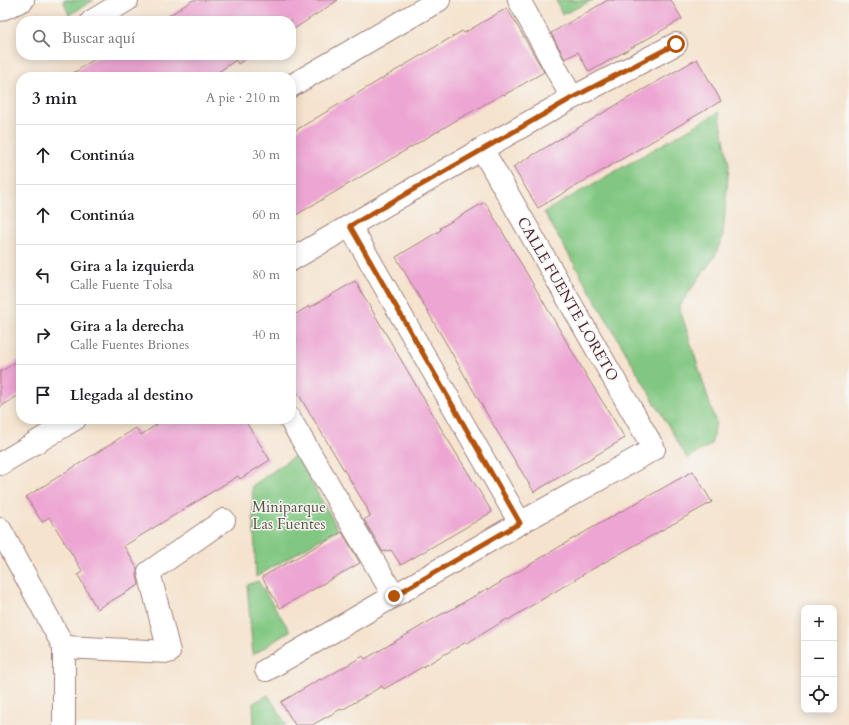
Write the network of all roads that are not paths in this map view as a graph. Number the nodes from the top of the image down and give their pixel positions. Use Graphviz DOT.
graph roads {
  1 [pos="23,0"];
  2 [pos="127,0"];
  3 [pos="439,0"];
  4 [pos="519,0"];
  5 [pos="0,10"];
  6 [pos="100,16"];
  7 [pos="676,44"];
  8 [pos="296,83"];
  9 [pos="572,98"];
  10 [pos="482,149"];
  11 [pos="350,226"];
  12 [pos="296,257"];
  13 [pos="67,424"];
  14 [pos="293,424"];
  15 [pos="0,464"];
  16 [pos="224,520"];
  17 [pos="520,523"];
  18 [pos="3,541"];
  19 [pos="394,596"];
  20 [pos="64,647"];
  21 [pos="266,670"];
  22 [pos="64,725"];
  1 -- 5 [label="street"];
  2 -- 6 [label="street"];
  3 -- 8 [label="street"];
  4 -- 9 [label="street"];
  7 -- 9 [label="street"];
  9 -- 10 [label="street"];
  10 -- 11 [label="street"];
  10 -- 17 [label="street, CALLE FUENTE LORETO"];
  11 -- 12 [label="street"];
  11 -- 17 [label="street"];
  13 -- 15 [label="street"];
  14 -- 19 [label="street"];
  16 -- 20 [label="street"];
  17 -- 19 [label="street"];
  18 -- 20 [label="street"];
  19 -- 21 [label="street"];
  20 -- 22 [label="street"];
}
